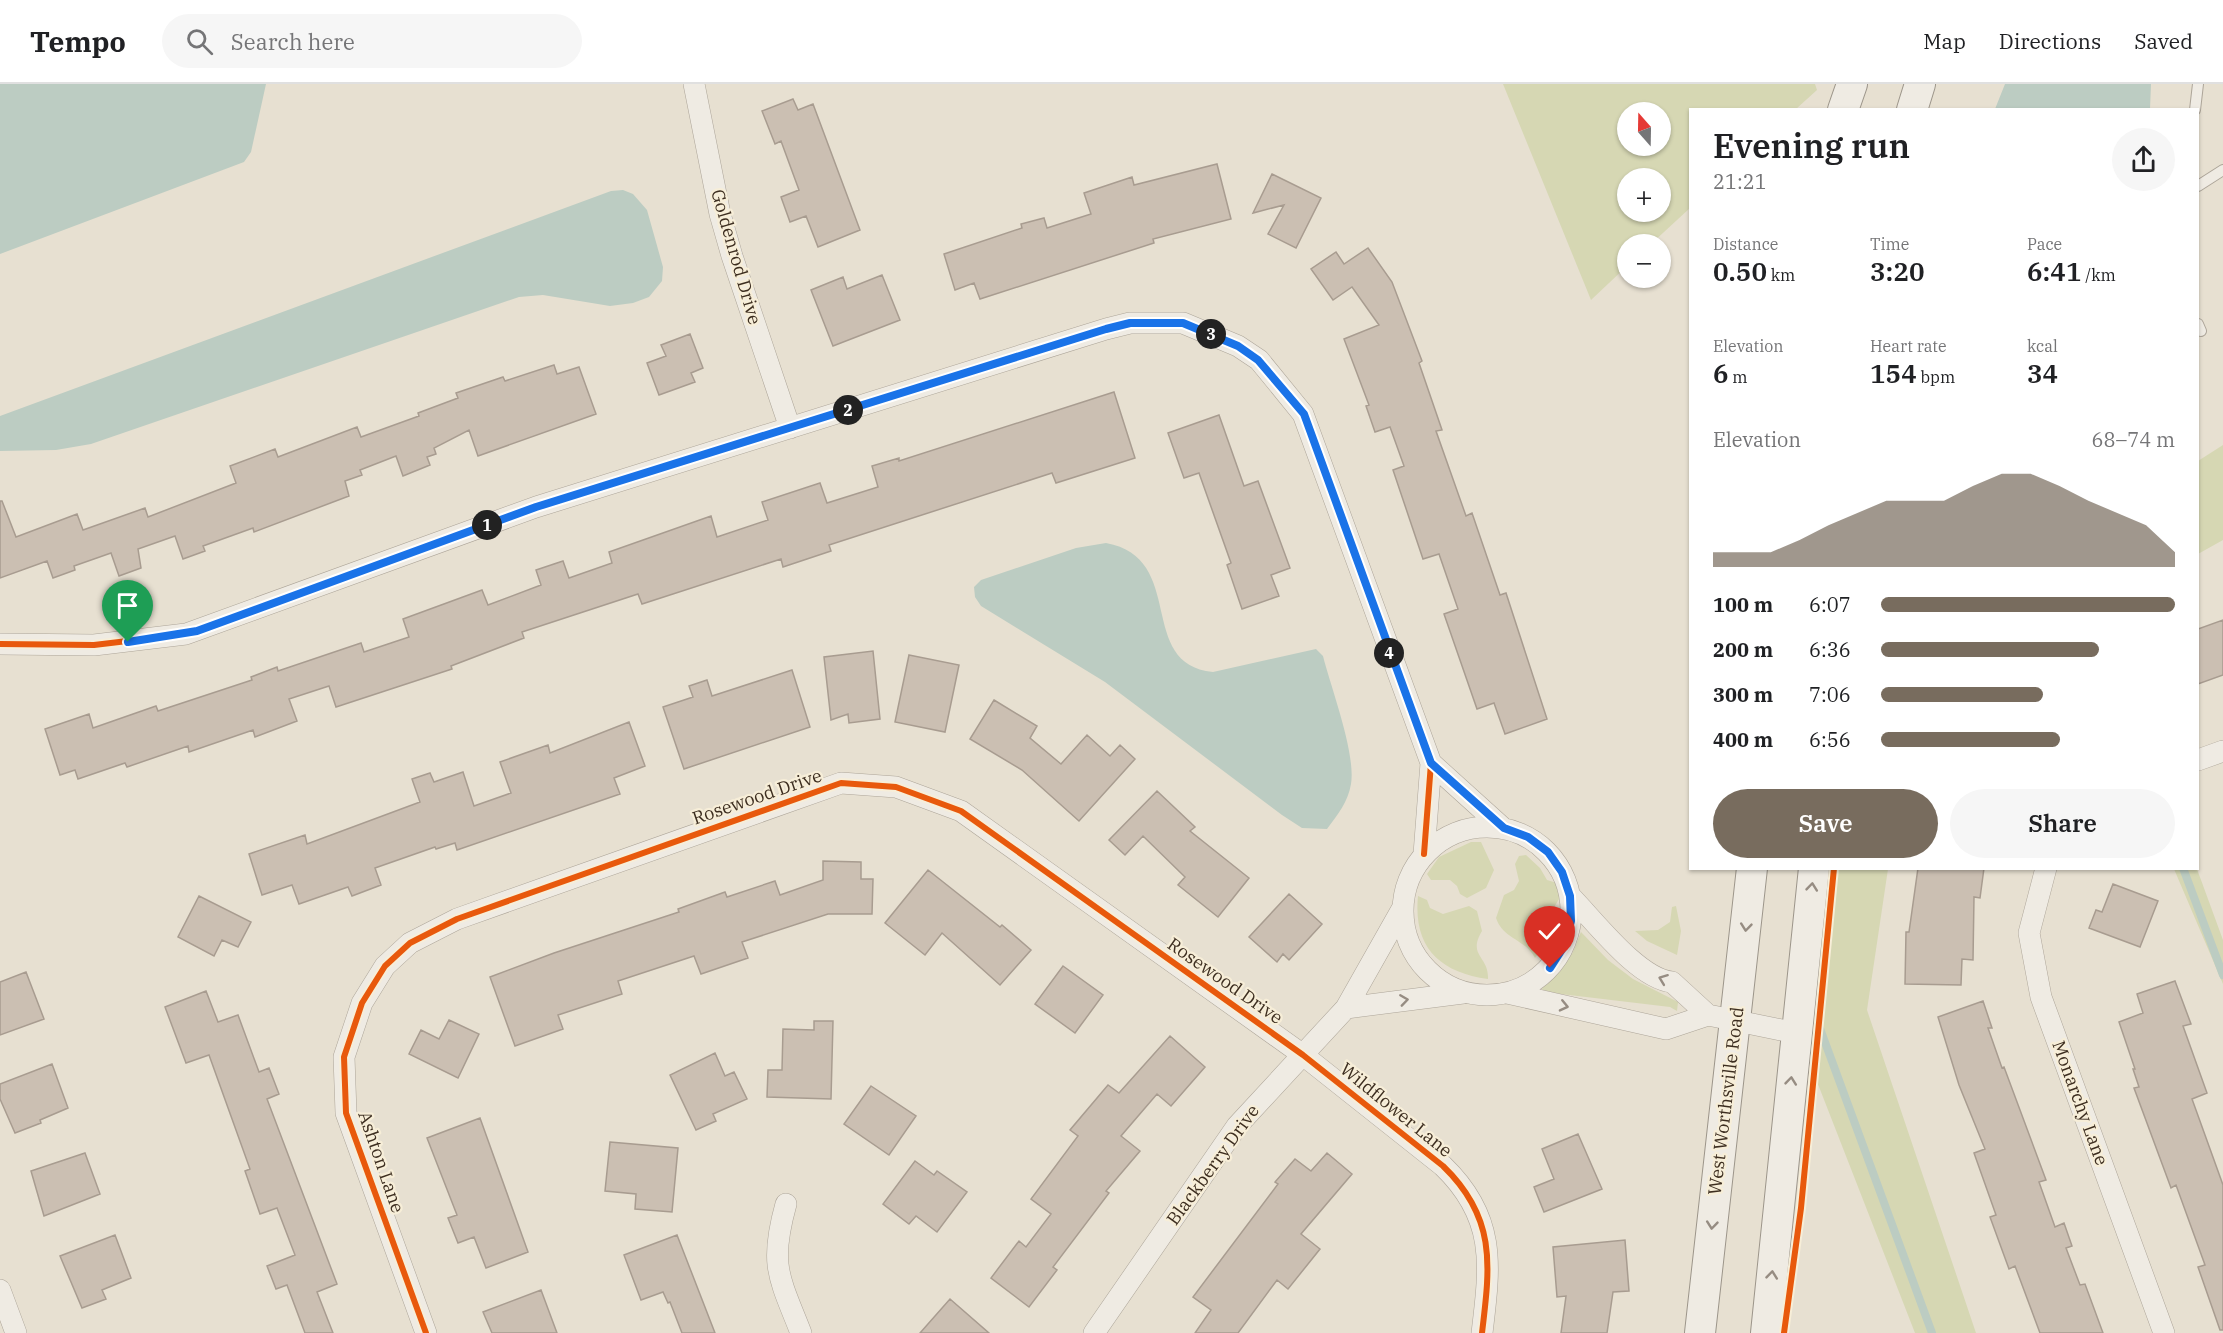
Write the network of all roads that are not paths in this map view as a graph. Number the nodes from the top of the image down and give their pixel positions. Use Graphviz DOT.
graph roads {
  1 [pos="694,84"];
  2 [pos="1852,84"];
  3 [pos="1920,84"];
  4 [pos="2199,84"];
  5 [pos="1844,108"];
  6 [pos="1913,108"];
  7 [pos="2194,108"];
  8 [pos="2223,170"];
  9 [pos="2199,185"];
  10 [pos="790,428"];
  11 [pos="0,644"];
  12 [pos="2223,751"];
  13 [pos="2199,760"];
  14 [pos="1431,763"];
  15 [pos="1504,828"];
  16 [pos="1424,854"];
  17 [pos="1752,870"];
  18 [pos="1814,870"];
  19 [pos="2045,870"];
  20 [pos="1570,896"];
  21 [pos="1402,909"];
  22 [pos="411,943"];
  23 [pos="1463,993"];
  24 [pos="1507,993"];
  25 [pos="1346,1008"];
  26 [pos="1722,1018"];
  27 [pos="1796,1033"];
  28 [pos="1303,1055"];
  29 [pos="786,1204"];
  30 [pos="0,1290"];
  31 [pos="16,1333"];
  32 [pos="426,1333"];
  33 [pos="801,1333"];
  34 [pos="1094,1333"];
  35 [pos="1482,1333"];
  36 [pos="1700,1333"];
  37 [pos="1766,1333"];
  38 [pos="2164,1333"];
  1 -- 10 [label="street, Goldenrod Drive"];
  2 -- 5 [label="main road"];
  3 -- 6 [label="main road"];
  4 -- 7 [label="lane"];
  8 -- 9 [label="lane"];
  10 -- 11 [label="street"];
  10 -- 14 [label="street"];
  12 -- 13 [label="street"];
  14 -- 15 [label="street"];
  14 -- 16 [label="street"];
  15 -- 16 [label="street, Blackberry Drive"];
  15 -- 20 [label="street, Blackberry Drive"];
  16 -- 21 [label="street, Blackberry Drive"];
  17 -- 26 [label="main road, West Worthsville Road, one-way"];
  27 -- 18 [label="main road, one-way"];
  19 -- 38 [label="street, Monarchy Lane"];
  20 -- 24 [label="street, Blackberry Drive"];
  26 -- 20 [label="street, Blackberry Drive, one-way"];
  21 -- 23 [label="street, Blackberry Drive"];
  21 -- 25 [label="street, Blackberry Drive"];
  22 -- 28 [label="street, Rosewood Drive"];
  22 -- 32 [label="street, Ashton Lane"];
  23 -- 24 [label="street, Blackberry Drive"];
  25 -- 23 [label="street, Blackberry Drive, one-way"];
  24 -- 26 [label="street, Blackberry Drive, one-way"];
  25 -- 28 [label="street, Blackberry Drive"];
  26 -- 27 [label="street"];
  26 -- 36 [label="main road, West Worthsville Road, one-way"];
  37 -- 27 [label="main road, one-way"];
  28 -- 34 [label="street, Blackberry Drive"];
  28 -- 35 [label="street, Wildflower Lane"];
  29 -- 33 [label="street"];
  30 -- 31 [label="street"];
}
